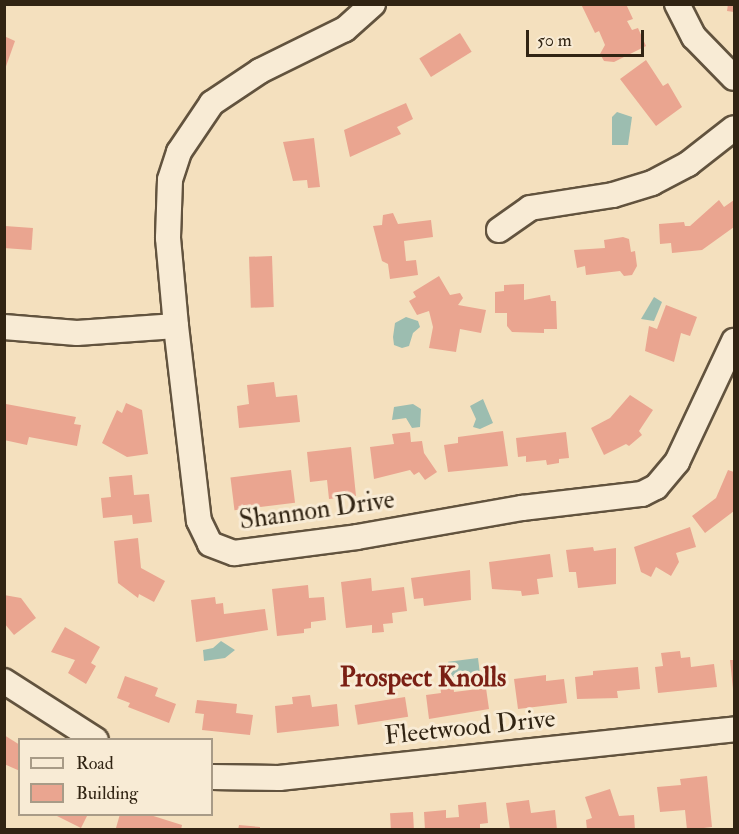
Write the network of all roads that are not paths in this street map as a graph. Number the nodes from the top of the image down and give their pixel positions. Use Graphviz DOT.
graph roads {
  1 [pos="373,4"];
  2 [pos="677,4"];
  3 [pos="735,78"];
  4 [pos="735,128"];
  5 [pos="499,230"];
  6 [pos="176,326"];
  7 [pos="4,327"];
  8 [pos="735,341"];
  9 [pos="4,681"];
  10 [pos="735,729"];
  11 [pos="93,738"];
  12 [pos="213,777"];
  1 -- 6 [label="street, Shannon Drive"];
  2 -- 3 [label="street"];
  4 -- 5 [label="street"];
  6 -- 7 [label="street"];
  6 -- 8 [label="street, Shannon Drive"];
  9 -- 11 [label="street"];
  10 -- 12 [label="street, Fleetwood Drive"];
}
